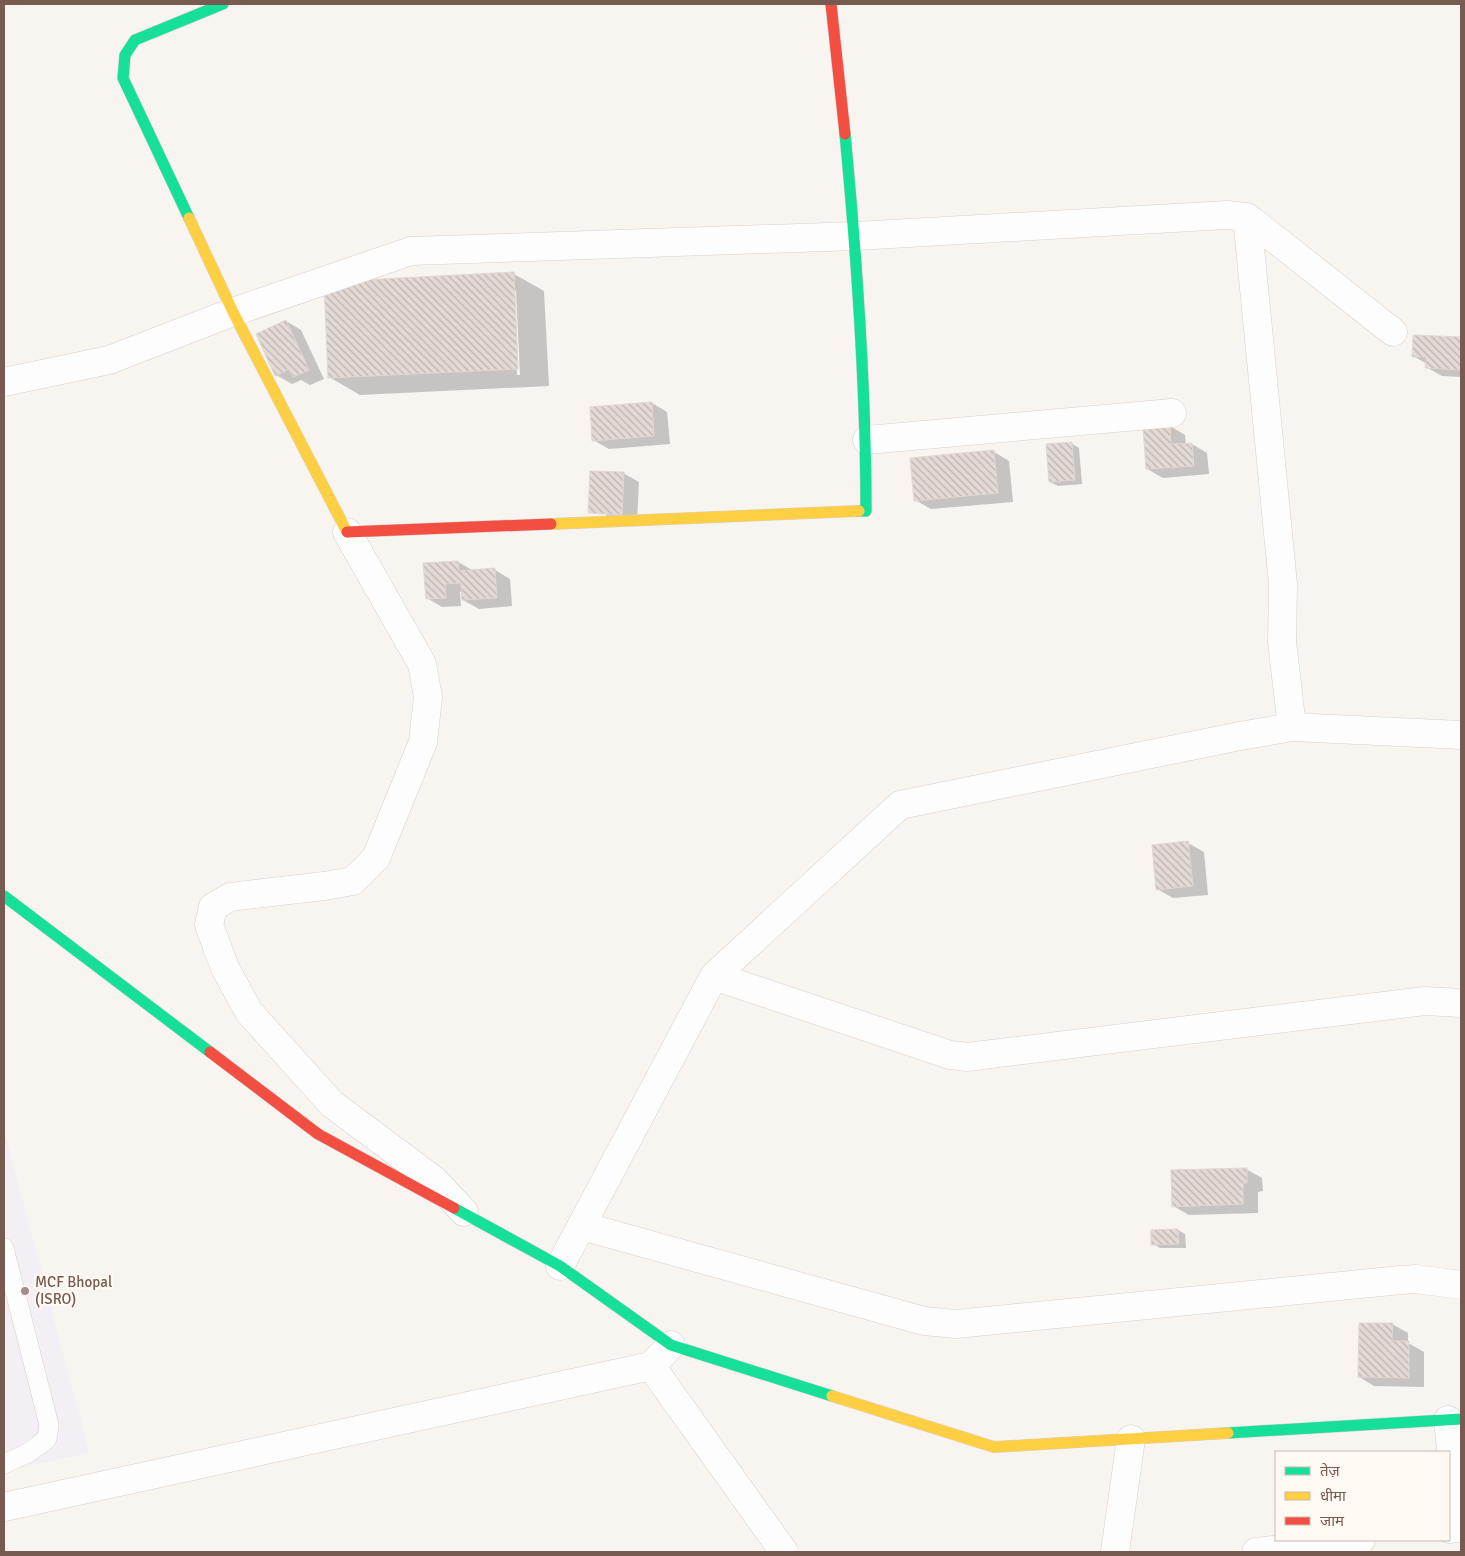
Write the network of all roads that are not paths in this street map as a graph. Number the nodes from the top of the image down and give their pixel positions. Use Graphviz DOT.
graph roads {
  1 [pos="223,4"];
  2 [pos="832,4"];
  3 [pos="1247,217"];
  4 [pos="856,236"];
  5 [pos="233,312"];
  6 [pos="1393,332"];
  7 [pos="4,382"];
  8 [pos="1172,413"];
  9 [pos="867,440"];
  10 [pos="347,532"];
  11 [pos="1292,727"];
  12 [pos="1461,735"];
  13 [pos="4,896"];
  14 [pos="714,976"];
  15 [pos="1461,1002"];
  16 [pos="470,1217"];
  17 [pos="582,1226"];
  18 [pos="4,1248"];
  19 [pos="560,1266"];
  20 [pos="1461,1285"];
  21 [pos="671,1345"];
  22 [pos="651,1366"];
  23 [pos="1454,1420"];
  24 [pos="1131,1439"];
  25 [pos="4,1464"];
  26 [pos="4,1507"];
  27 [pos="1450,1529"];
  28 [pos="1352,1541"];
  29 [pos="784,1552"];
  30 [pos="1115,1552"];
  31 [pos="1256,1552"];
  1 -- 5 [label="street"];
  2 -- 4 [label="street"];
  3 -- 4 [label="street"];
  3 -- 6 [label="street"];
  3 -- 11 [label="street"];
  4 -- 5 [label="street"];
  4 -- 9 [label="street"];
  5 -- 7 [label="street"];
  5 -- 10 [label="street"];
  8 -- 9 [label="street"];
  9 -- 10 [label="street"];
  10 -- 16 [label="street"];
  11 -- 12 [label="street"];
  11 -- 14 [label="street"];
  13 -- 16 [label="street"];
  14 -- 15 [label="street"];
  14 -- 17 [label="street"];
  16 -- 19 [label="street"];
  17 -- 19 [label="street"];
  17 -- 20 [label="street"];
  18 -- 25 [label="lane"];
  19 -- 21 [label="street"];
  21 -- 22 [label="street"];
  21 -- 24 [label="street"];
  22 -- 26 [label="street"];
  22 -- 29 [label="street"];
  23 -- 24 [label="street"];
  23 -- 27 [label="street"];
  24 -- 30 [label="street"];
  28 -- 31 [label="street"];
}
